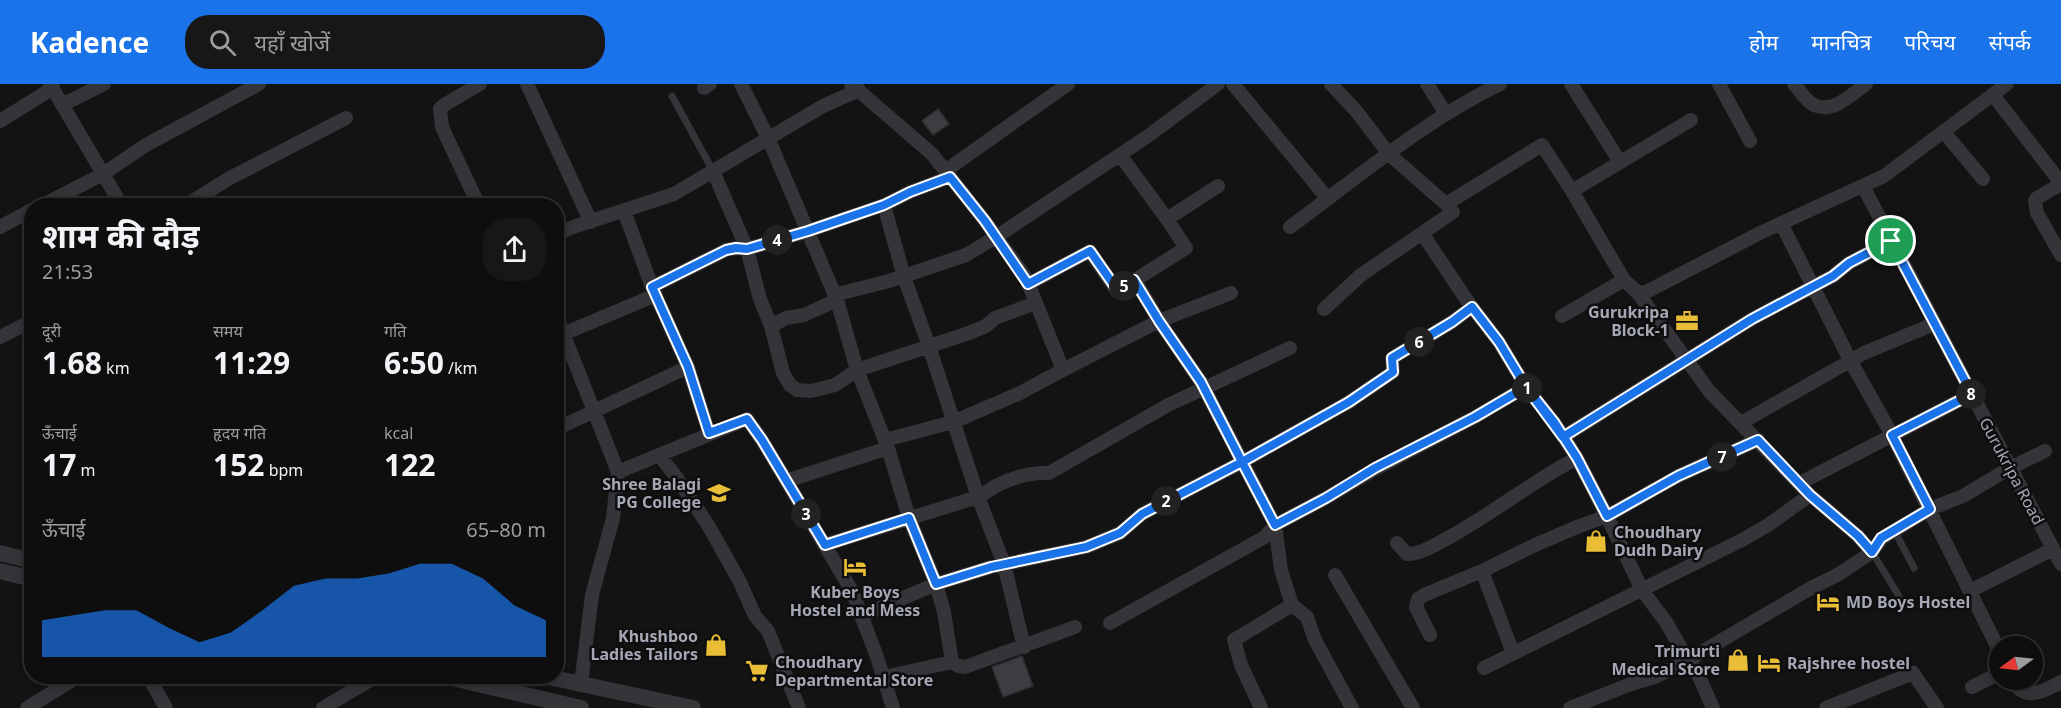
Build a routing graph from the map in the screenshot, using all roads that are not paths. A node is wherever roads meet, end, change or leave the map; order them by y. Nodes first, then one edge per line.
1 (104, 84) edge
2 (259, 84) edge
3 (480, 84) edge
4 (527, 84) edge
5 (741, 84) edge
6 (1068, 84) edge
7 (1218, 84) edge
8 (1233, 84) edge
9 (1331, 84) edge
10 (1427, 84) edge
11 (1500, 84) edge
12 (1571, 84) edge
13 (1719, 84) edge
14 (1794, 84) edge
15 (1866, 84) edge
16 (2007, 84) edge
17 (52, 86) edge
18 (855, 87) edge
19 (1993, 95) junction
20 (672, 96) dead end
21 (63, 105) junction
22 (1446, 114) junction
23 (346, 118) dead end
24 (1690, 120) dead end
25 (0, 121) edge
26 (1944, 132) junction
27 (768, 138) junction
28 (1750, 141) dead end
29 (1389, 154) junction
30 (1120, 155) junction
31 (1620, 162) junction
32 (713, 171) junction
33 (103, 174) junction
34 (948, 174) junction
35 (1983, 179) dead end
36 (2061, 184) edge
37 (1218, 186) dead end
38 (1863, 186) junction
39 (1572, 191) junction
40 (56, 198) edge
41 (117, 198) edge
42 (198, 198) edge
43 (475, 198) edge
44 (1328, 199) junction
45 (1446, 204) junction
46 (884, 205) junction
47 (624, 211) junction
48 (24, 214) edge
49 (1167, 219) junction
50 (591, 222) junction
51 (1781, 223) junction
52 (0, 227) edge
53 (1290, 227) dead end
54 (564, 231) edge
55 (808, 231) junction
56 (1422, 232) junction
57 (996, 237) junction
58 (1891, 241) junction
59 (747, 249) junction
60 (2061, 255) edge
61 (904, 277) junction
62 (1134, 280) junction
63 (1624, 280) junction
64 (1028, 284) junction
65 (1814, 286) junction
66 (654, 291) junction
67 (1638, 293) junction
68 (1230, 294) dead end
69 (835, 298) junction
70 (1036, 303) junction
71 (1472, 307) junction
72 (1324, 309) dead end
73 (1562, 316) dead end
74 (1159, 321) junction
75 (1934, 324) junction
76 (24, 325) edge
77 (771, 326) junction
78 (564, 333) edge
79 (0, 337) edge
80 (564, 344) edge
81 (929, 346) junction
82 (1290, 348) dead end
83 (1686, 358) junction
84 (1850, 360) junction
85 (688, 367) junction
86 (857, 370) junction
87 (1063, 370) junction
88 (1526, 387) junction
89 (1204, 388) junction
90 (1972, 394) junction
91 (595, 411) junction
92 (953, 422) junction
93 (1741, 423) junction
94 (564, 425) edge
95 (709, 433) junction
96 (1892, 435) junction
97 (1563, 437) junction
98 (1758, 440) junction
99 (886, 444) junction
100 (2045, 451) dead end
101 (659, 455) junction
102 (1577, 458) junction
103 (1242, 462) junction
104 (2010, 468) junction
105 (618, 472) junction
106 (786, 481) junction
107 (1800, 483) junction
108 (1810, 495) junction
109 (978, 497) junction
110 (1930, 509) junction
111 (1607, 516) junction
112 (909, 518) junction
113 (1275, 525) junction
114 (1894, 530) junction
115 (1397, 543) dead end
116 (825, 545) junction
117 (2053, 549) junction
118 (1872, 552) junction
119 (0, 553) edge
120 (24, 559) edge
121 (1004, 564) junction
122 (2061, 564) edge
123 (1914, 568) dead end
124 (0, 571) edge
125 (1482, 572) junction
126 (1335, 574) dead end
127 (24, 577) edge
128 (936, 584) junction
129 (1642, 591) junction
130 (1970, 591) junction
131 (1899, 596) dead end
132 (1292, 605) junction
133 (861, 616) junction
134 (1110, 623) dead end
135 (1076, 627) dead end
136 (1430, 635) dead end
137 (1992, 636) edge
138 (1024, 647) junction
139 (1513, 654) junction
140 (1688, 660) junction
141 (952, 662) junction
142 (1484, 668) dead end
143 (884, 677) junction
144 (1989, 678) edge
145 (564, 680) edge
146 (2061, 681) edge
147 (66, 684) edge
148 (152, 684) edge
149 (364, 684) edge
150 (471, 684) edge
151 (581, 684) junction
152 (1972, 687) dead end
153 (2023, 690) edge
154 (538, 704) edge
155 (27, 708) edge
156 (166, 708) edge
157 (323, 708) edge
158 (581, 708) edge
159 (693, 708) edge
160 (798, 708) edge
161 (893, 708) edge
162 (1261, 708) edge
163 (1352, 708) edge
164 (1413, 708) edge
165 (1570, 708) edge
166 (1713, 708) edge
167 (1826, 708) edge
168 (1937, 708) edge

1 - 21 street
2 - 33 street
3 - 43 street
4 - 50 street
5 - 27 street
6 - 34 street
7 - 30 street
8 - 44 street
9 - 29 street
10 - 22 street
11 - 22 street
12 - 31 street
13 - 28 street
14 - 15 street
16 - 19 street
17 - 21 street
17 - 25 street
18 - 27 street
18 - 34 street
19 - 26 street
19 - 36 street
20 - 32 lane
21 - 33 street
22 - 29 street
23 - 42 street
24 - 31 street
26 - 35 street
26 - 38 street
27 - 32 street
27 - 55 street
29 - 44 street
29 - 45 street
30 - 49 street
30 - 57 street
31 - 39 street
32 - 47 street
32 - 59 street
33 - 40 street
33 - 41 street
34 - 46 street
34 - 57 street
36 - 60 street
37 - 49 street
38 - 51 street
38 - 58 street, Gurukripa Road
39 - 45 street
39 - 63 street
44 - 53 street
45 - 56 street
46 - 55 street
46 - 61 street
47 - 50 street
47 - 66 street
48 - 52 street
49 - 62 street
50 - 54 street
51 - 65 street
51 - 67 street
55 - 59 street
55 - 69 street
56 - 71 street
56 - 72 street
57 - 61 street
57 - 64 street
58 - 65 street
58 - 75 street, Gurukripa Road
59 - 66 street
59 - 77 street
61 - 69 street
61 - 81 street
62 - 64 street
62 - 74 street
63 - 67 street
63 - 73 street
64 - 70 street
65 - 83 street
65 - 84 street
66 - 78 street
66 - 85 street
67 - 83 street
68 - 74 street
69 - 77 street
69 - 86 street
70 - 81 street
70 - 87 street
71 - 88 street
71 - 103 street
74 - 87 street
74 - 89 street
75 - 84 street
75 - 90 street, Gurukripa Road
76 - 79 street
77 - 86 street
80 - 91 street
81 - 86 street
81 - 92 street
82 - 89 street
83 - 93 street
83 - 97 street
84 - 93 street
84 - 96 street
85 - 91 street
85 - 95 street
86 - 99 street
87 - 92 street
88 - 97 street
88 - 113 street
89 - 103 street
89 - 109 street
90 - 96 street
90 - 104 street, Gurukripa Road
91 - 94 street
91 - 105 street
92 - 99 street
92 - 109 street
93 - 98 street
95 - 101 street
95 - 106 street
96 - 107 street
96 - 110 street
97 - 102 street
98 - 107 street
98 - 111 street
99 - 106 street
99 - 112 street
100 - 104 street
101 - 105 street
101 - 160 street
102 - 111 street
102 - 115 street
103 - 113 street
103 - 121 street
104 - 110 street
104 - 117 street, Gurukripa Road
105 - 151 street
106 - 116 street
107 - 108 street
108 - 118 street
108 - 129 street
109 - 112 street
109 - 121 street
110 - 114 street
110 - 130 street
111 - 125 street
111 - 129 street
112 - 116 street
112 - 128 street
113 - 132 street
113 - 134 street
114 - 118 street
114 - 123 lane
116 - 133 street
117 - 122 street, Gurukripa Road
117 - 130 street
118 - 131 lane
118 - 140 street
119 - 120 street
121 - 128 street
121 - 138 street
124 - 127 street
125 - 136 street
125 - 139 street
126 - 164 street
128 - 133 street
128 - 141 street
129 - 139 street
129 - 140 street
130 - 137 street
132 - 162 street
132 - 163 street
133 - 143 street
135 - 138 street
138 - 141 street
139 - 142 street
140 - 165 street
140 - 166 street
141 - 143 street
143 - 161 street
144 - 152 street
145 - 151 street
146 - 153 street
147 - 155 street
148 - 156 street
149 - 157 street
150 - 154 street
151 - 159 street
154 - 158 street
167 - 168 street

